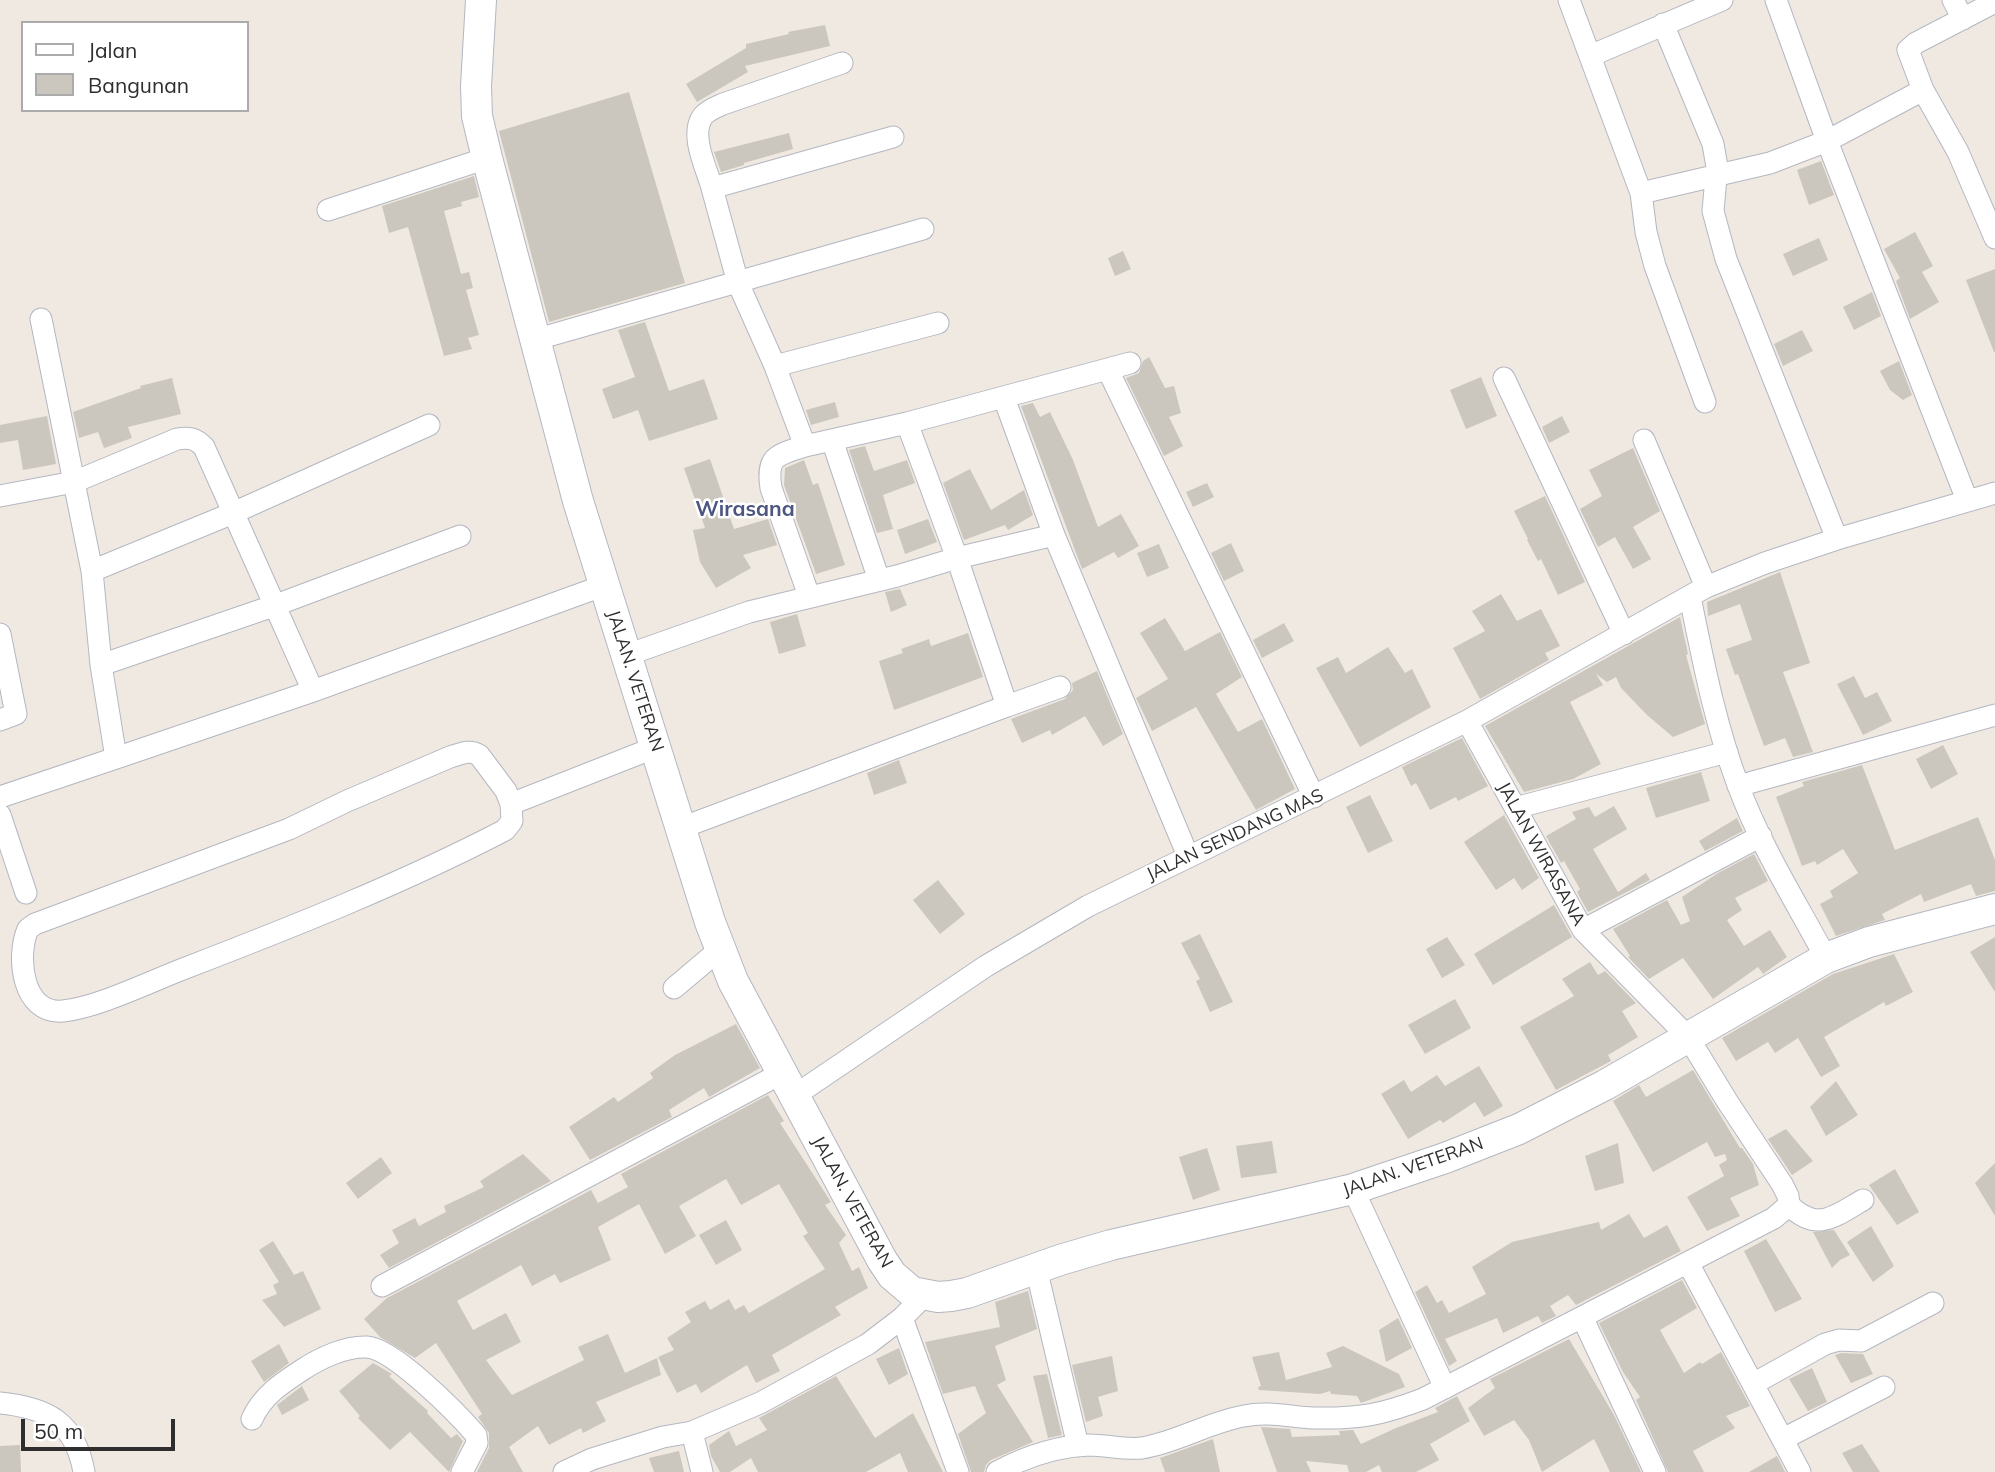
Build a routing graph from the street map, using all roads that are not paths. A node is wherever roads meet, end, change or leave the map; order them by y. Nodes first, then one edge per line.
1 (481, 0) edge
2 (1569, 0) edge
3 (1722, 0) edge
4 (1776, 0) edge
5 (1995, 2) edge
6 (1958, 10) edge
7 (1663, 24) junction
8 (1590, 56) junction
9 (842, 63) dead end
10 (1923, 90) junction
11 (893, 136) dead end
12 (1827, 141) junction
13 (487, 158) junction
14 (1715, 177) junction
15 (712, 188) junction
16 (1641, 193) junction
17 (328, 210) dead end
18 (923, 229) dead end
19 (1995, 238) edge
20 (738, 283) junction
21 (41, 319) dead end
22 (938, 323) dead end
23 (534, 340) junction
24 (1130, 363) dead end
25 (775, 366) junction
26 (1108, 370) junction
27 (1504, 378) dead end
28 (1004, 398) junction
29 (1705, 402) dead end
30 (907, 424) junction
31 (429, 425) dead end
32 (832, 440) junction
33 (1644, 440) dead end
34 (805, 446) junction
35 (74, 482) junction
36 (1995, 493) edge
37 (0, 496) edge
38 (1967, 500) junction
39 (233, 513) junction
40 (460, 536) dead end
41 (1054, 536) junction
42 (1837, 539) junction
43 (957, 558) junction
44 (92, 571) junction
45 (879, 580) junction
46 (605, 585) junction
47 (1698, 592) junction
48 (808, 596) junction
49 (276, 605) junction
50 (0, 634) edge
51 (1624, 634) junction
52 (627, 655) junction
53 (102, 665) junction
54 (1060, 687) dead end
55 (313, 691) junction
56 (1007, 706) junction
57 (1995, 715) edge
58 (0, 720) edge
59 (1467, 721) junction
60 (656, 747) junction
61 (1727, 752) junction
62 (116, 758) junction
63 (1738, 786) junction
64 (0, 797) edge
65 (1314, 797) junction
66 (512, 804) junction
67 (1515, 808) junction
68 (0, 815) edge
69 (681, 828) junction
70 (1761, 836) junction
71 (1188, 856) junction
72 (26, 893) dead end
73 (1995, 909) edge
74 (1583, 930) junction
75 (719, 950) junction
76 (1826, 958) junction
77 (674, 988) dead end
78 (1688, 1037) junction
79 (788, 1085) junction
80 (1353, 1189) junction
81 (1863, 1200) dead end
82 (1789, 1205) junction
83 (1688, 1263) junction
84 (1036, 1268) junction
85 (382, 1286) dead end
86 (925, 1295) junction
87 (1933, 1303) dead end
88 (902, 1318) junction
89 (1583, 1319) junction
90 (1753, 1384) junction
91 (1884, 1387) dead end
92 (1445, 1388) junction
93 (0, 1402) edge
94 (252, 1419) dead end
95 (692, 1432) junction
96 (1783, 1440) junction
97 (1078, 1446) junction
98 (84, 1472) edge
99 (462, 1472) edge
100 (564, 1472) edge
101 (702, 1472) edge
102 (958, 1472) edge
103 (997, 1472) edge
104 (1655, 1472) edge
105 (1800, 1472) edge

1 - 13 street, JALAN. VETERAN
2 - 8 street
3 - 7 street
4 - 12 street
5 - 6 street
6 - 10 street
7 - 8 street
7 - 14 street
8 - 16 street
9 - 15 street
10 - 12 street
10 - 19 street
11 - 15 street
12 - 14 street
12 - 38 street
13 - 17 street
13 - 23 street, JALAN. VETERAN
14 - 16 street
14 - 42 street
15 - 20 street
16 - 29 street
18 - 20 street
20 - 23 street
20 - 25 street
21 - 35 street
22 - 25 street
23 - 46 street, JALAN. VETERAN
24 - 26 street
25 - 34 street
26 - 28 street
26 - 65 street
27 - 51 street
28 - 30 street
28 - 41 street
30 - 32 street
30 - 43 street
31 - 39 street
32 - 34 street
32 - 45 street
33 - 47 street
34 - 48 street
35 - 37 street
35 - 39 street
35 - 44 street
36 - 38 street, JALAN SENDANG MAS
38 - 42 street, JALAN SENDANG MAS
39 - 44 street
39 - 49 street
40 - 49 street
41 - 43 street
41 - 71 street
42 - 47 street, JALAN SENDANG MAS
43 - 45 street
43 - 56 street
44 - 53 street
45 - 48 street
46 - 52 street, JALAN. VETERAN
46 - 55 street
47 - 51 street, JALAN SENDANG MAS
47 - 61 street
48 - 52 street
49 - 53 street
49 - 55 street
50 - 58 street
51 - 59 street, JALAN SENDANG MAS
52 - 60 street, JALAN. VETERAN
53 - 62 street
54 - 56 street
55 - 62 street
56 - 69 street
57 - 63 street
59 - 65 street, JALAN SENDANG MAS
59 - 67 street, JALAN WIRASANA
60 - 66 street
60 - 69 street, JALAN. VETERAN
61 - 63 street
61 - 67 street
62 - 64 street
63 - 70 street
65 - 71 street, JALAN SENDANG MAS
66 - 66 street
67 - 74 street, JALAN WIRASANA
68 - 72 street
69 - 75 street, JALAN. VETERAN
70 - 74 street
70 - 76 street
71 - 79 street, JALAN SENDANG MAS
73 - 76 street, JALAN. VETERAN
74 - 78 street, JALAN WIRASANA
75 - 77 street
75 - 79 street, JALAN. VETERAN
76 - 78 street, JALAN. VETERAN
78 - 80 street, JALAN. VETERAN
78 - 82 street, JALAN WIRASANA
79 - 85 street, JALAN SENDANG MAS
79 - 86 street, JALAN. VETERAN
80 - 84 street, JALAN. VETERAN
80 - 92 street
81 - 82 street
82 - 83 street
83 - 89 street
83 - 90 street
84 - 86 street, JALAN. VETERAN
84 - 97 street
86 - 88 street
87 - 90 street
88 - 95 street
88 - 102 street
89 - 92 street
89 - 104 street
90 - 96 street
91 - 96 street
92 - 97 street
93 - 98 street
94 - 99 street
95 - 100 street
95 - 101 street
96 - 105 street
97 - 103 street

